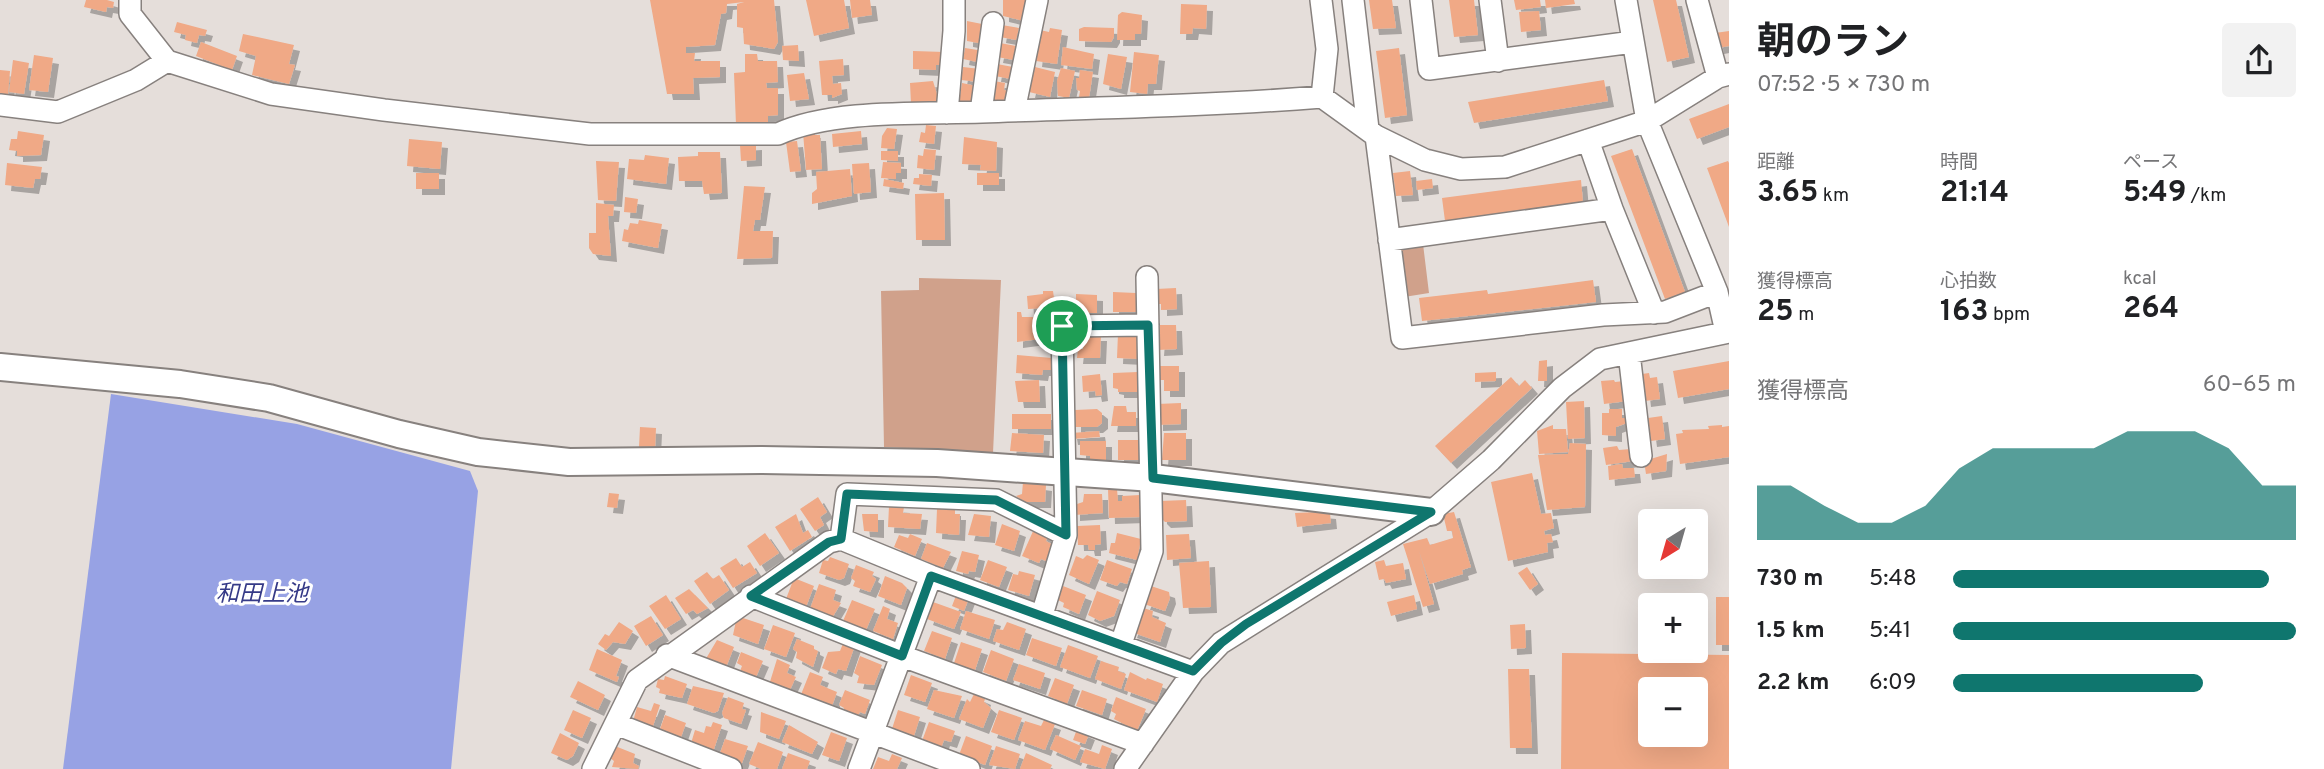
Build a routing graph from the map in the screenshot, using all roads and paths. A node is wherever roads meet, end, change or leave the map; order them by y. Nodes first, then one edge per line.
1 (130, 0) edge
2 (954, 0) edge
3 (1037, 0) edge
4 (1321, 0) edge
5 (1353, 0) edge
6 (1421, 0) edge
7 (1490, 0) edge
8 (1626, 0) edge
9 (1697, 0) edge
10 (993, 23) dead end
11 (1633, 41) junction
12 (167, 61) junction
13 (1498, 61) junction
14 (1724, 76) edge
15 (1322, 97) junction
16 (0, 105) edge
17 (1014, 111) junction
18 (981, 112) junction
19 (947, 113) junction
20 (1647, 121) junction
21 (1372, 133) junction
22 (1588, 140) junction
23 (1612, 209) junction
24 (1389, 240) junction
25 (1147, 277) dead end
26 (1717, 292) junction
27 (1654, 313) junction
28 (1148, 325) junction
29 (1728, 332) edge
30 (1629, 353) junction
31 (0, 367) edge
32 (1640, 456) dead end
33 (1066, 470) junction
34 (1153, 478) junction
35 (1431, 512) junction
36 (1066, 535) junction
37 (841, 539) junction
38 (931, 576) junction
39 (751, 596) junction
40 (1042, 615) junction
41 (1121, 644) junction
42 (667, 656) junction
43 (902, 656) junction
44 (1193, 671) junction
45 (616, 724) junction
46 (872, 733) junction
47 (1143, 744) junction
48 (593, 769) edge
49 (731, 769) edge
50 (859, 769) edge
51 (969, 769) edge
52 (1125, 769) edge

1 - 12 street
2 - 19 street
3 - 17 street
4 - 15 street
5 - 21 street
6 - 13 street
7 - 13 street
8 - 11 street
9 - 14 street
10 - 18 street
11 - 13 street
11 - 20 street
12 - 16 street
12 - 19 street
14 - 20 street
15 - 17 street
15 - 21 street
17 - 18 street
18 - 19 street
20 - 22 street
20 - 26 street
21 - 22 street
21 - 24 street
22 - 23 street
23 - 24 street
23 - 27 street
24 - 27 street
25 - 28 street
26 - 27 street
26 - 29 street
28 - 33 street
28 - 34 street
29 - 30 street
30 - 32 street
30 - 35 street
31 - 33 street
33 - 34 street
33 - 36 street
34 - 35 street
34 - 41 street
35 - 44 street
36 - 37 street
36 - 40 street
37 - 38 street
37 - 39 street
38 - 40 street
38 - 43 street
39 - 42 street
39 - 43 street
40 - 41 street
41 - 44 street
42 - 45 street
42 - 46 street
43 - 46 street
43 - 47 street
44 - 47 street
45 - 48 street
45 - 49 street
46 - 50 street
46 - 51 street
47 - 52 street

